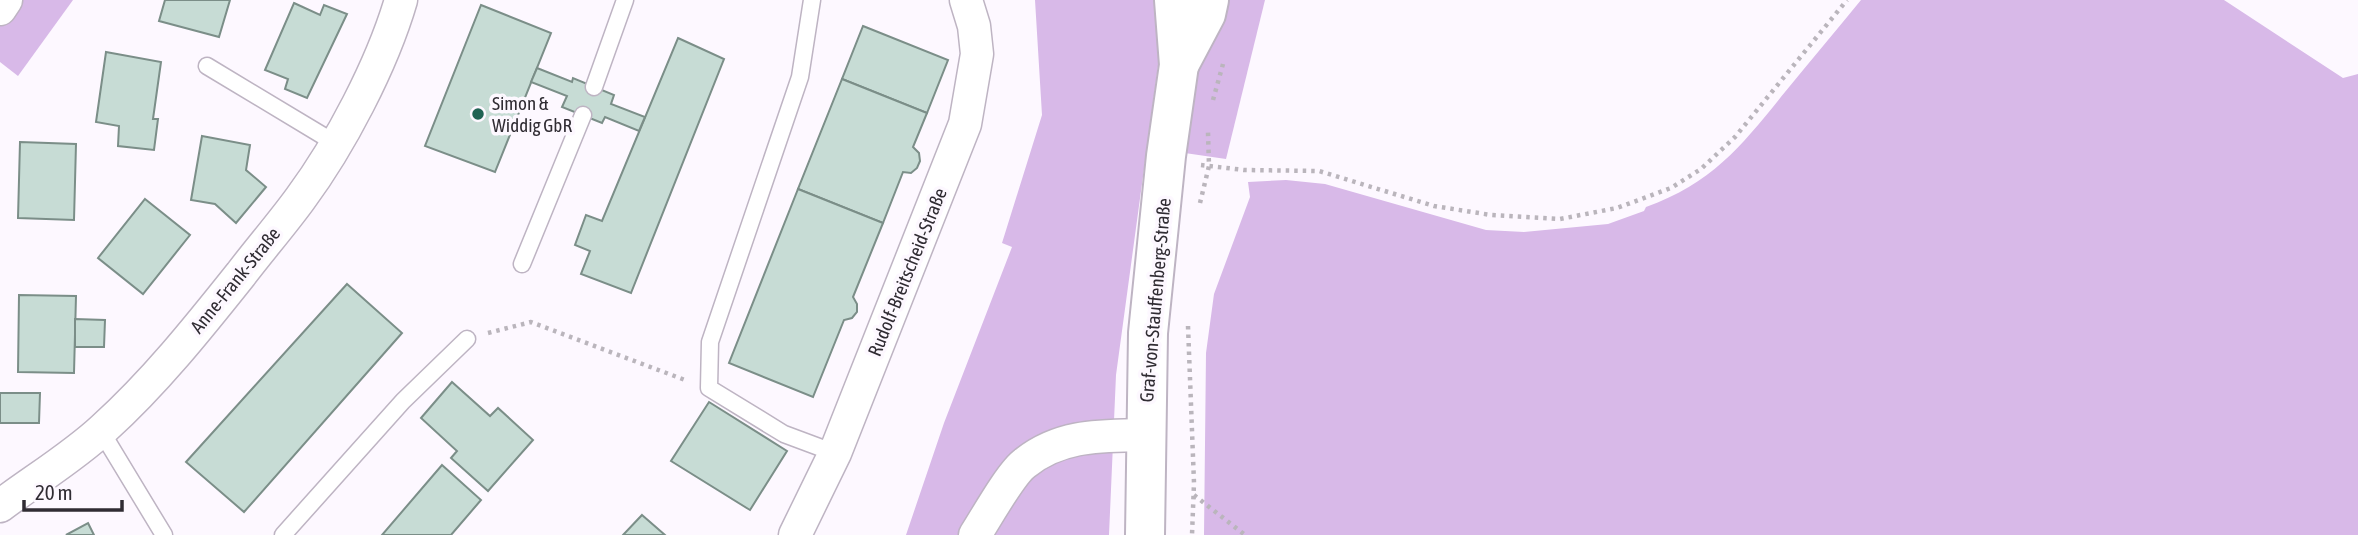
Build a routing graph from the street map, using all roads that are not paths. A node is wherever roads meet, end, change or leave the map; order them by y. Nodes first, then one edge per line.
1 (6, 0) edge
2 (401, 0) edge
3 (625, 0) edge
4 (812, 0) edge
5 (966, 0) edge
6 (1174, 0) edge
7 (1209, 0) edge
8 (0, 9) edge
9 (1179, 65) junction
10 (207, 66) dead end
11 (594, 87) dead end
12 (583, 115) dead end
13 (335, 143) junction
14 (522, 264) dead end
15 (467, 339) road end
16 (101, 431) junction
17 (1145, 435) junction
18 (835, 453) junction
19 (0, 506) edge
20 (164, 535) edge
21 (283, 535) edge
22 (795, 535) edge
23 (975, 535) edge
24 (1144, 535) edge

1 - 8 street
2 - 13 street, Anne-Frank-Straße
3 - 11 lane
4 - 18 lane
5 - 18 street, Rudolf-Breitscheid-Straße
6 - 9 street, Graf-von-Stauffenberg-Straße
7 - 9 street, Graf-von-Stauffenberg-Straße
9 - 17 street, Graf-von-Stauffenberg-Straße
10 - 13 lane
12 - 14 lane
13 - 16 street, Anne-Frank-Straße
15 - 21 lane
16 - 19 street, Anne-Frank-Straße
16 - 20 lane
17 - 23 street
17 - 24 street, Graf-von-Stauffenberg-Straße
18 - 22 street, Rudolf-Breitscheid-Straße

